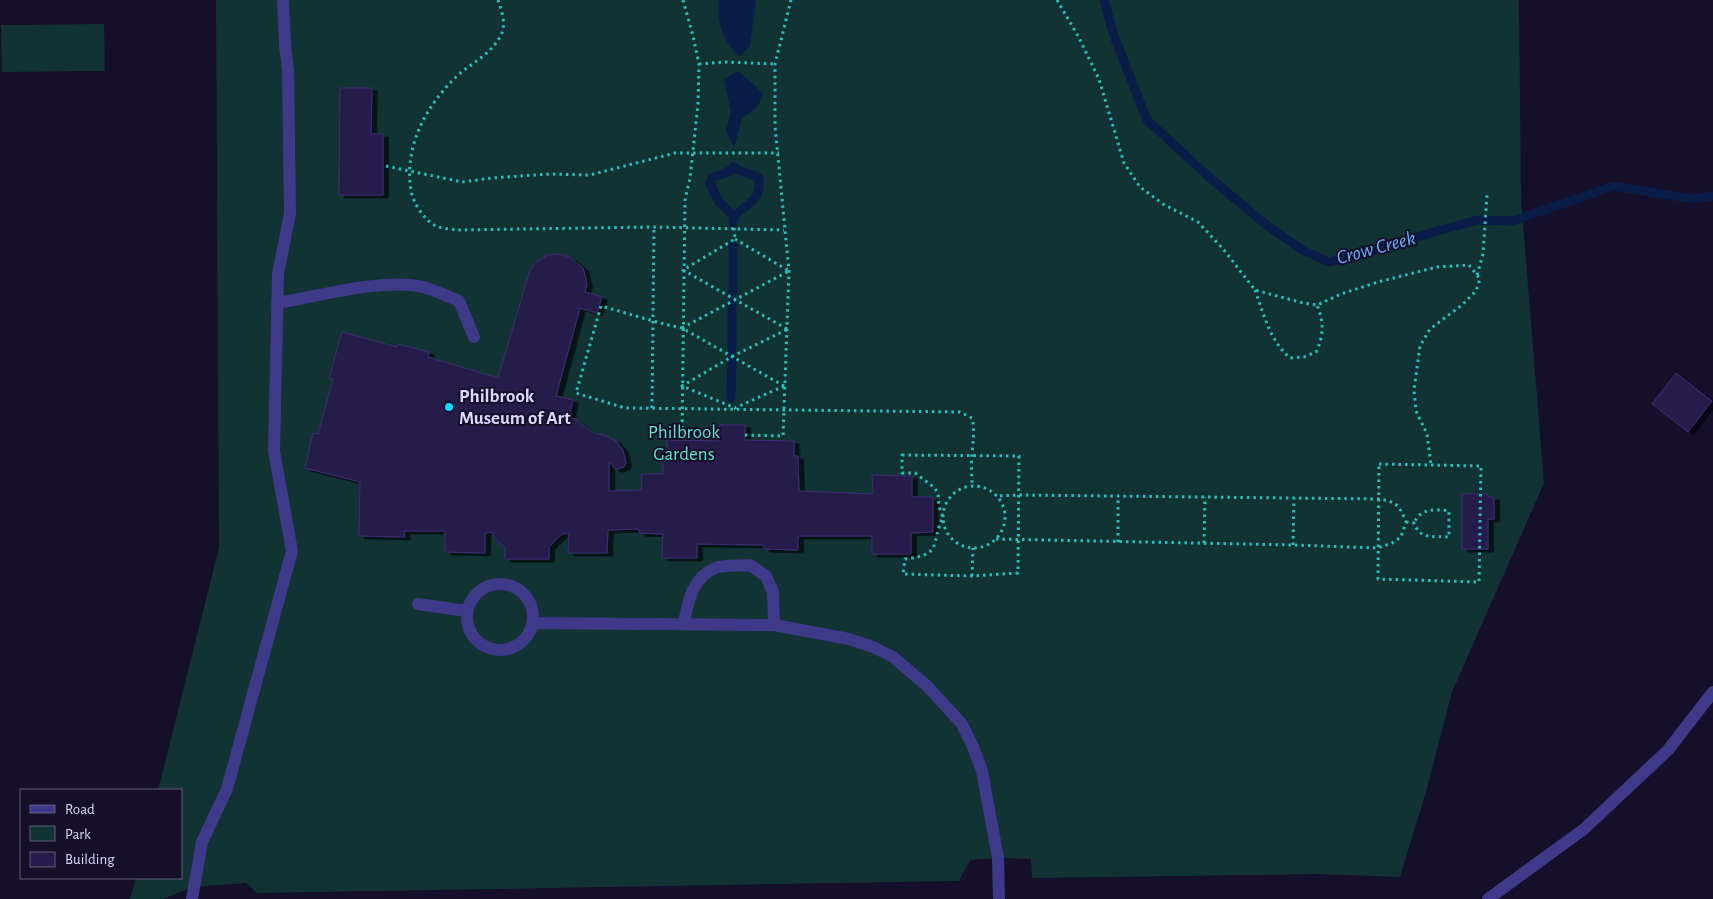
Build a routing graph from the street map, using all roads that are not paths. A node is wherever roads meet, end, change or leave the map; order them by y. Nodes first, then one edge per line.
1 (283, 0) edge
2 (277, 304) junction
3 (474, 337) dead end
4 (418, 604) dead end
5 (467, 611) junction
6 (532, 623) junction
7 (684, 624) junction
8 (774, 625) junction
9 (1713, 692) edge
10 (192, 899) edge
11 (999, 899) edge
12 (1488, 899) edge

1 - 2 street
2 - 3 street
2 - 10 street
4 - 5 street
5 - 6 street
5 - 6 street
6 - 7 street
7 - 8 street
7 - 8 street
8 - 11 street
9 - 12 street

